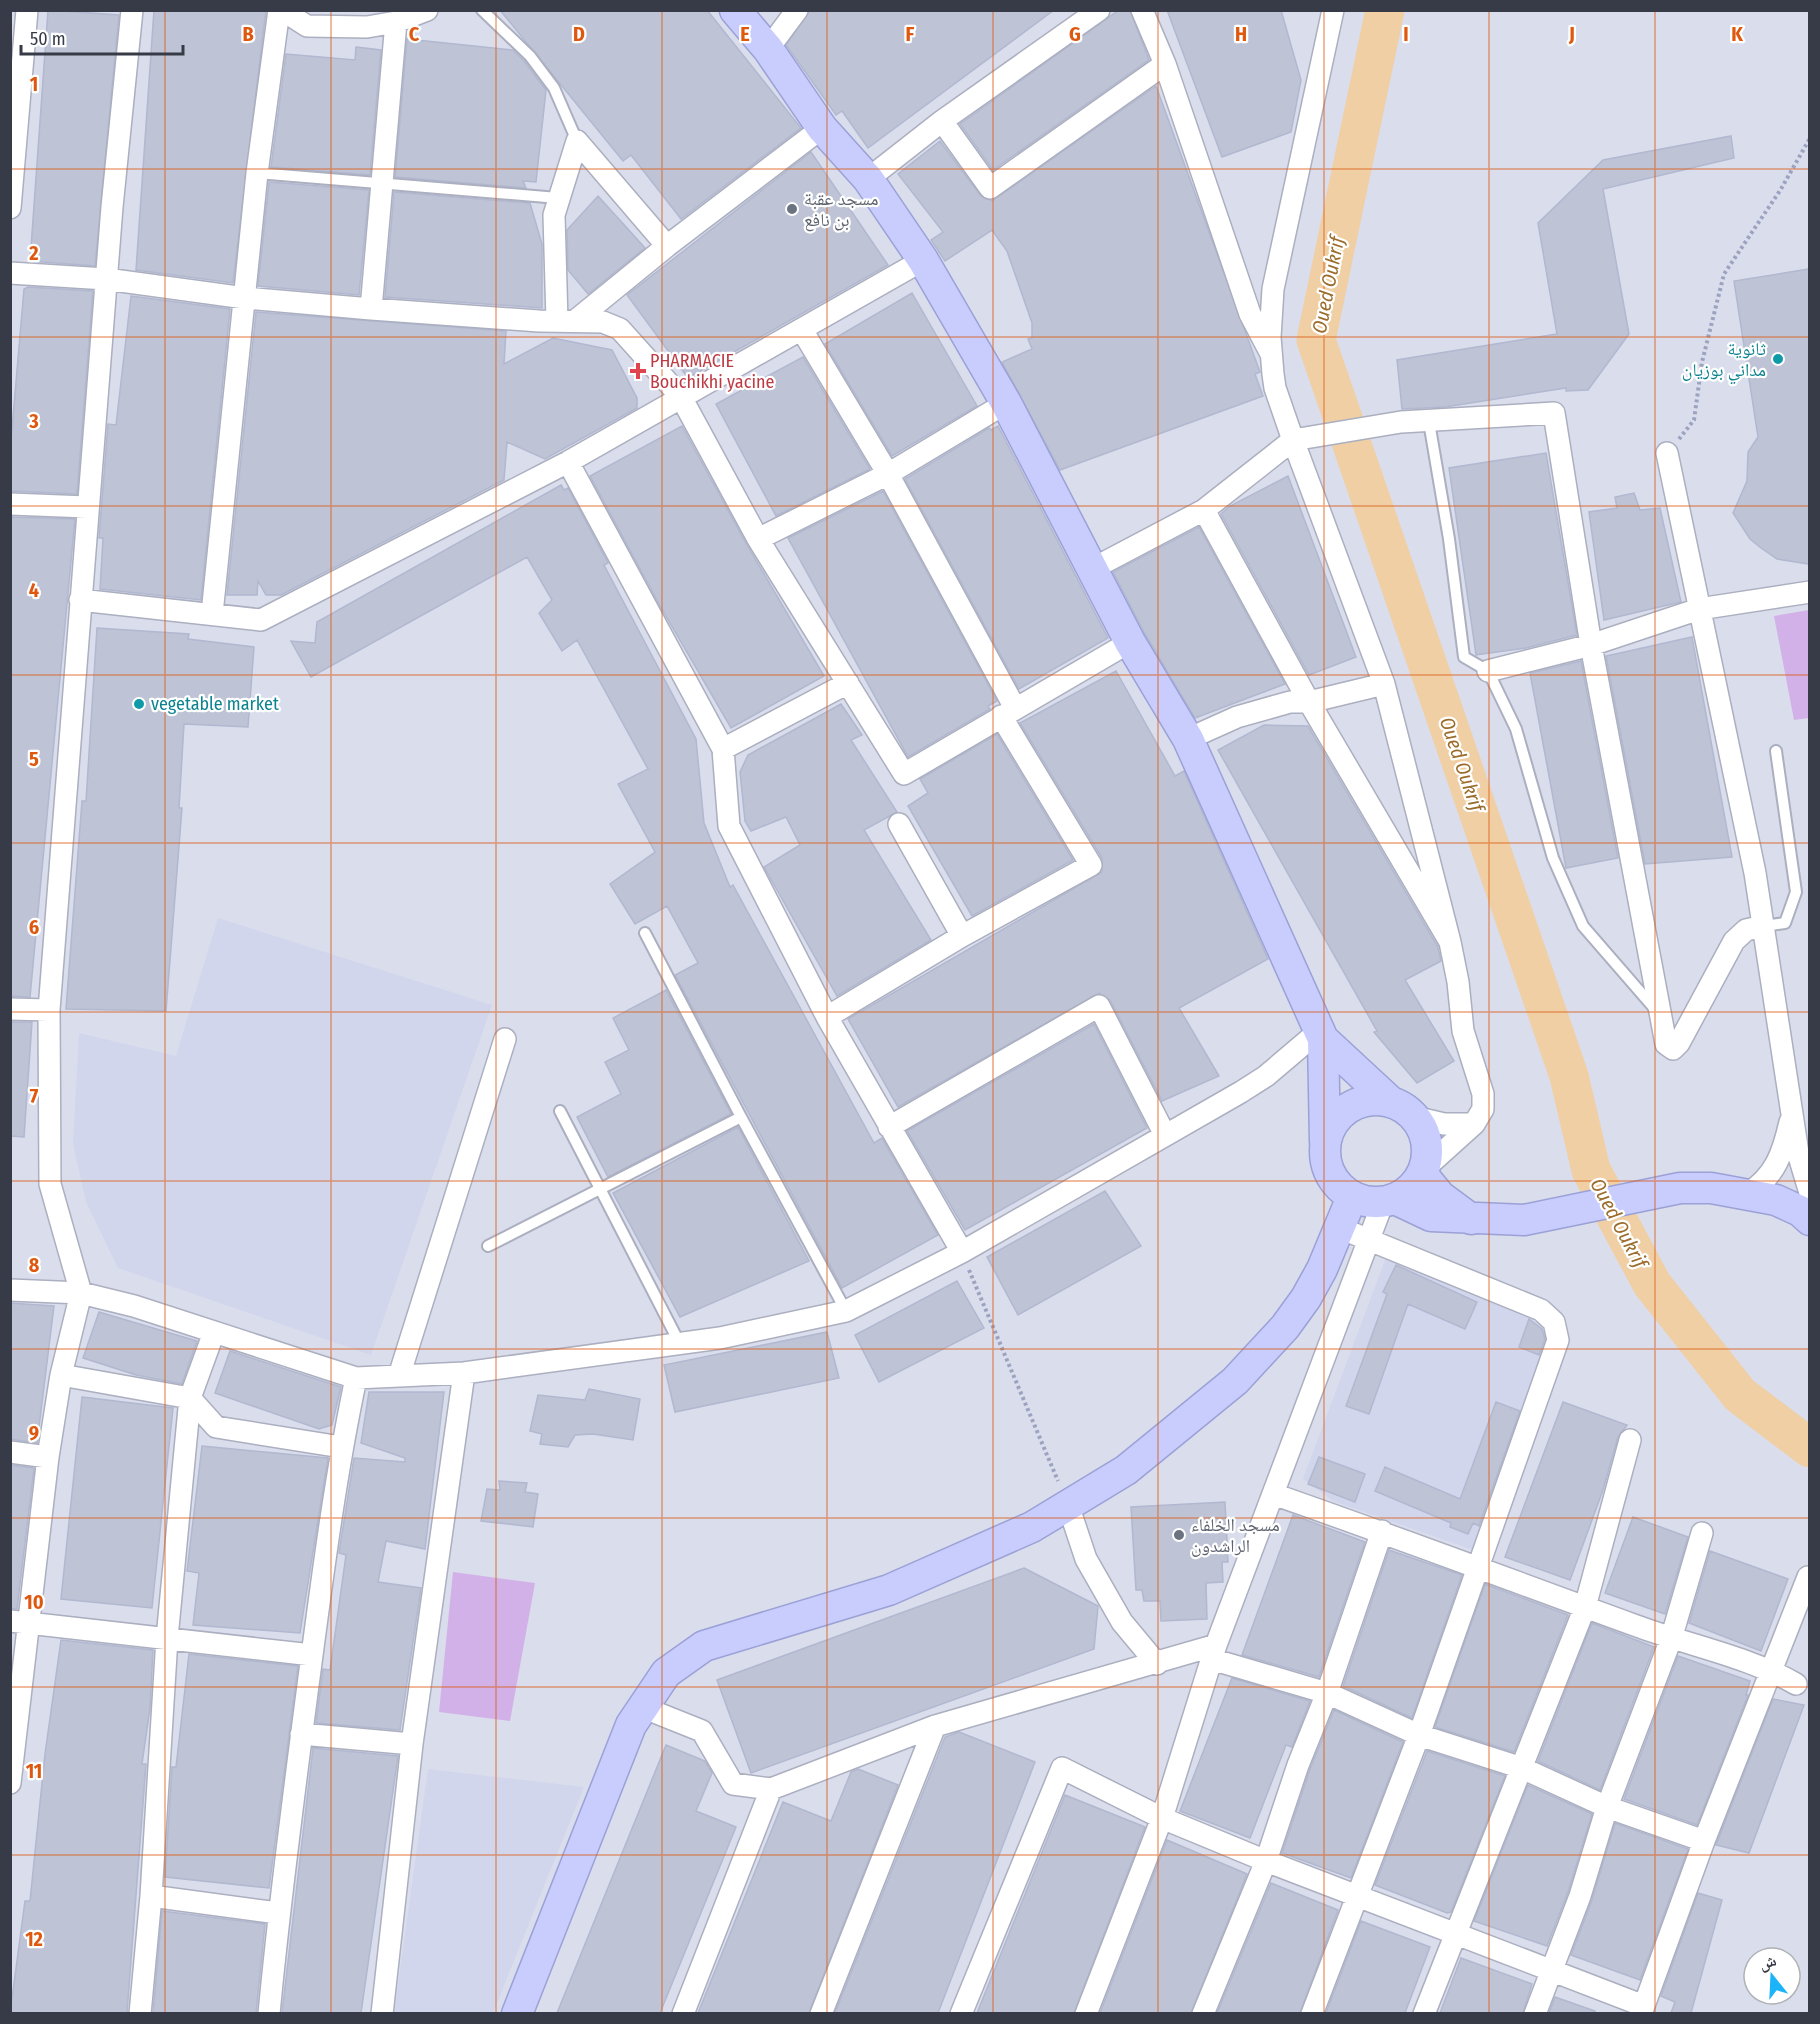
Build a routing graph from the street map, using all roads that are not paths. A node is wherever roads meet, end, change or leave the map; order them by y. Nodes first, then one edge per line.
1 (27, 10) edge
2 (132, 10) edge
3 (280, 10) edge
4 (427, 10) edge
5 (482, 10) edge
6 (735, 10) edge
7 (797, 10) edge
8 (1099, 10) edge
9 (1142, 10) edge
10 (1333, 10) edge
11 (396, 22) junction
12 (768, 49) junction
13 (1165, 64) junction
14 (942, 121) junction
15 (822, 128) junction
16 (578, 141) junction
17 (257, 173) junction
18 (868, 179) junction
19 (382, 183) junction
20 (558, 198) junction
21 (10, 208) edge
22 (668, 246) junction
23 (923, 260) junction
24 (10, 273) edge
25 (106, 279) junction
26 (245, 298) junction
27 (371, 309) junction
28 (566, 321) junction
29 (802, 330) junction
30 (1272, 355) junction
31 (681, 397) junction
32 (1006, 403) junction
33 (1429, 422) junction
34 (1293, 441) junction
35 (1667, 453) road end
36 (568, 462) junction
37 (888, 474) junction
38 (10, 504) edge
39 (87, 507) junction
40 (1204, 510) junction
41 (758, 539) junction
42 (1092, 569) junction
43 (1809, 592) edge
44 (80, 600) junction
45 (1699, 609) junction
46 (212, 614) junction
47 (1130, 642) junction
48 (1591, 645) junction
49 (1488, 671) junction
50 (848, 683) junction
51 (1384, 684) junction
52 (1309, 702) junction
53 (1008, 712) junction
54 (1188, 739) junction
55 (723, 749) junction
56 (1776, 750) dead end
57 (899, 824) dead end
58 (1763, 926) junction
59 (645, 933) dead end
60 (962, 936) junction
61 (1449, 942) junction
62 (10, 1009) edge
63 (49, 1010) junction
64 (1658, 1013) junction
65 (827, 1017) junction
66 (1321, 1035) junction
67 (505, 1039) dead end
68 (1402, 1109) junction
69 (560, 1111) dead end
70 (1793, 1113) junction
71 (741, 1117) junction
72 (1474, 1124) junction
73 (889, 1127) junction
74 (1165, 1135) junction
75 (1325, 1142) junction
76 (1423, 1172) junction
77 (600, 1188) junction
78 (1809, 1193) edge
79 (1747, 1194) junction
80 (1352, 1197) junction
81 (1389, 1200) junction
82 (1471, 1219) junction
83 (1809, 1220) edge
84 (1340, 1228) junction
85 (1369, 1239) junction
86 (488, 1246) dead end
87 (962, 1252) junction
88 (10, 1290) edge
89 (81, 1293) junction
90 (846, 1311) junction
91 (214, 1332) junction
92 (680, 1344) junction
93 (464, 1373) junction
94 (61, 1375) junction
95 (399, 1376) junction
96 (356, 1378) junction
97 (190, 1398) junction
98 (1630, 1440) dead end
99 (341, 1447) junction
100 (10, 1452) edge
101 (48, 1457) junction
102 (1273, 1494) junction
103 (1068, 1505) junction
104 (1382, 1531) junction
105 (1702, 1533) dead end
106 (1478, 1568) junction
107 (1808, 1577) dead end
108 (1585, 1607) junction
109 (20, 1622) edge
110 (167, 1638) junction
111 (1671, 1639) junction
112 (1213, 1652) junction
113 (312, 1654) junction
114 (1157, 1664) junction
115 (1773, 1671) junction
116 (1796, 1684) dead end
117 (1328, 1694) junction
118 (642, 1707) junction
119 (935, 1726) junction
120 (302, 1734) junction
121 (1419, 1735) junction
122 (412, 1744) junction
123 (1521, 1768) junction
124 (10, 1783) edge
125 (771, 1789) junction
126 (1607, 1807) junction
127 (1162, 1818) junction
128 (1704, 1841) junction
129 (1266, 1861) junction
130 (151, 1896) junction
131 (1357, 1897) junction
132 (278, 1913) junction
133 (1457, 1935) junction
134 (1550, 1971) junction
135 (1643, 2010) edge
136 (140, 2013) edge
137 (269, 2013) edge
138 (382, 2013) edge
139 (518, 2013) edge
140 (683, 2013) edge
141 (821, 2013) edge
142 (961, 2013) edge
143 (1086, 2013) edge
144 (1203, 2013) edge
145 (1312, 2013) edge
146 (1424, 2013) edge
147 (1535, 2013) edge

1 - 21 street
2 - 25 street
3 - 11 street
3 - 17 street
4 - 11 street
5 - 16 lane
6 - 12 street
7 - 12 street
8 - 14 street
9 - 13 street
10 - 30 street
11 - 19 street
12 - 15 street
13 - 14 street
13 - 30 street
14 - 18 street
15 - 18 street
15 - 22 street
16 - 20 street
16 - 22 street
17 - 19 lane
17 - 26 street
18 - 23 street
19 - 20 lane
19 - 27 street
20 - 28 street
22 - 28 street
23 - 29 street
23 - 32 street
24 - 25 street
25 - 26 street
25 - 39 street
26 - 27 street
26 - 46 street
27 - 28 street
28 - 31 street
29 - 31 street
29 - 37 street
30 - 34 street
31 - 36 street
31 - 41 street
32 - 37 street
32 - 42 street
33 - 34 street
33 - 48 street
33 - 49 lane
34 - 40 street
34 - 51 street
35 - 45 street
36 - 46 street
36 - 55 street
37 - 41 street
37 - 53 street
38 - 39 street
39 - 44 street
40 - 42 street
40 - 52 street
41 - 50 street
42 - 47 street
43 - 45 street
44 - 46 street
44 - 63 street
45 - 48 street
45 - 58 street
47 - 53 street
47 - 54 street
48 - 49 street
48 - 64 street
49 - 64 lane
50 - 53 street
50 - 55 street
51 - 52 street
51 - 61 street
52 - 54 street
52 - 61 street
53 - 60 street
54 - 66 street
55 - 65 street
56 - 58 lane
57 - 60 street
58 - 64 street
58 - 70 street
59 - 71 lane
60 - 65 street
61 - 72 street
62 - 63 street
63 - 89 street
65 - 73 street
66 - 68 street
66 - 74 street
66 - 75 street
67 - 95 street
68 - 72 street
68 - 75 street
68 - 76 street
69 - 77 lane
70 - 78 street
70 - 79 street
71 - 77 lane
71 - 90 lane
72 - 76 street
73 - 74 street
73 - 87 street
74 - 87 street
75 - 80 street
76 - 81 street
76 - 82 street
77 - 86 lane
77 - 92 lane
79 - 82 street
79 - 83 street
80 - 81 street
80 - 84 street
81 - 82 street
81 - 85 street
84 - 85 street
84 - 103 street
85 - 102 street
85 - 106 street
87 - 90 street
88 - 89 street
89 - 91 street
89 - 94 street
90 - 92 street
91 - 96 street
91 - 97 street
92 - 93 street
93 - 95 street
93 - 122 street
94 - 97 street
94 - 101 street
95 - 96 street
96 - 99 street
97 - 99 street
97 - 110 street
98 - 108 street
99 - 113 street
100 - 101 street
101 - 109 street
102 - 104 street
102 - 112 street
103 - 114 street
103 - 118 street
104 - 106 street
104 - 117 street
105 - 111 street
106 - 108 street
106 - 121 street
107 - 115 street
108 - 111 street
108 - 123 street
109 - 110 street
109 - 124 street
110 - 113 street
110 - 130 street
111 - 115 street
111 - 126 street
112 - 114 street
112 - 117 street
112 - 127 street
113 - 120 street
114 - 119 street
115 - 116 street
115 - 128 street
117 - 121 street
117 - 129 street
118 - 125 street
118 - 139 street
119 - 125 street
119 - 141 street
120 - 122 street
120 - 132 street
121 - 123 street
121 - 131 street
122 - 138 street
123 - 126 street
123 - 133 street
125 - 140 street
126 - 128 street
126 - 134 street
127 - 129 street
127 - 142 street
127 - 143 street
128 - 135 street
129 - 131 street
129 - 144 street
130 - 132 street
130 - 136 street
131 - 133 street
131 - 145 street
132 - 137 street
133 - 134 street
133 - 146 street
134 - 135 street
134 - 147 street

